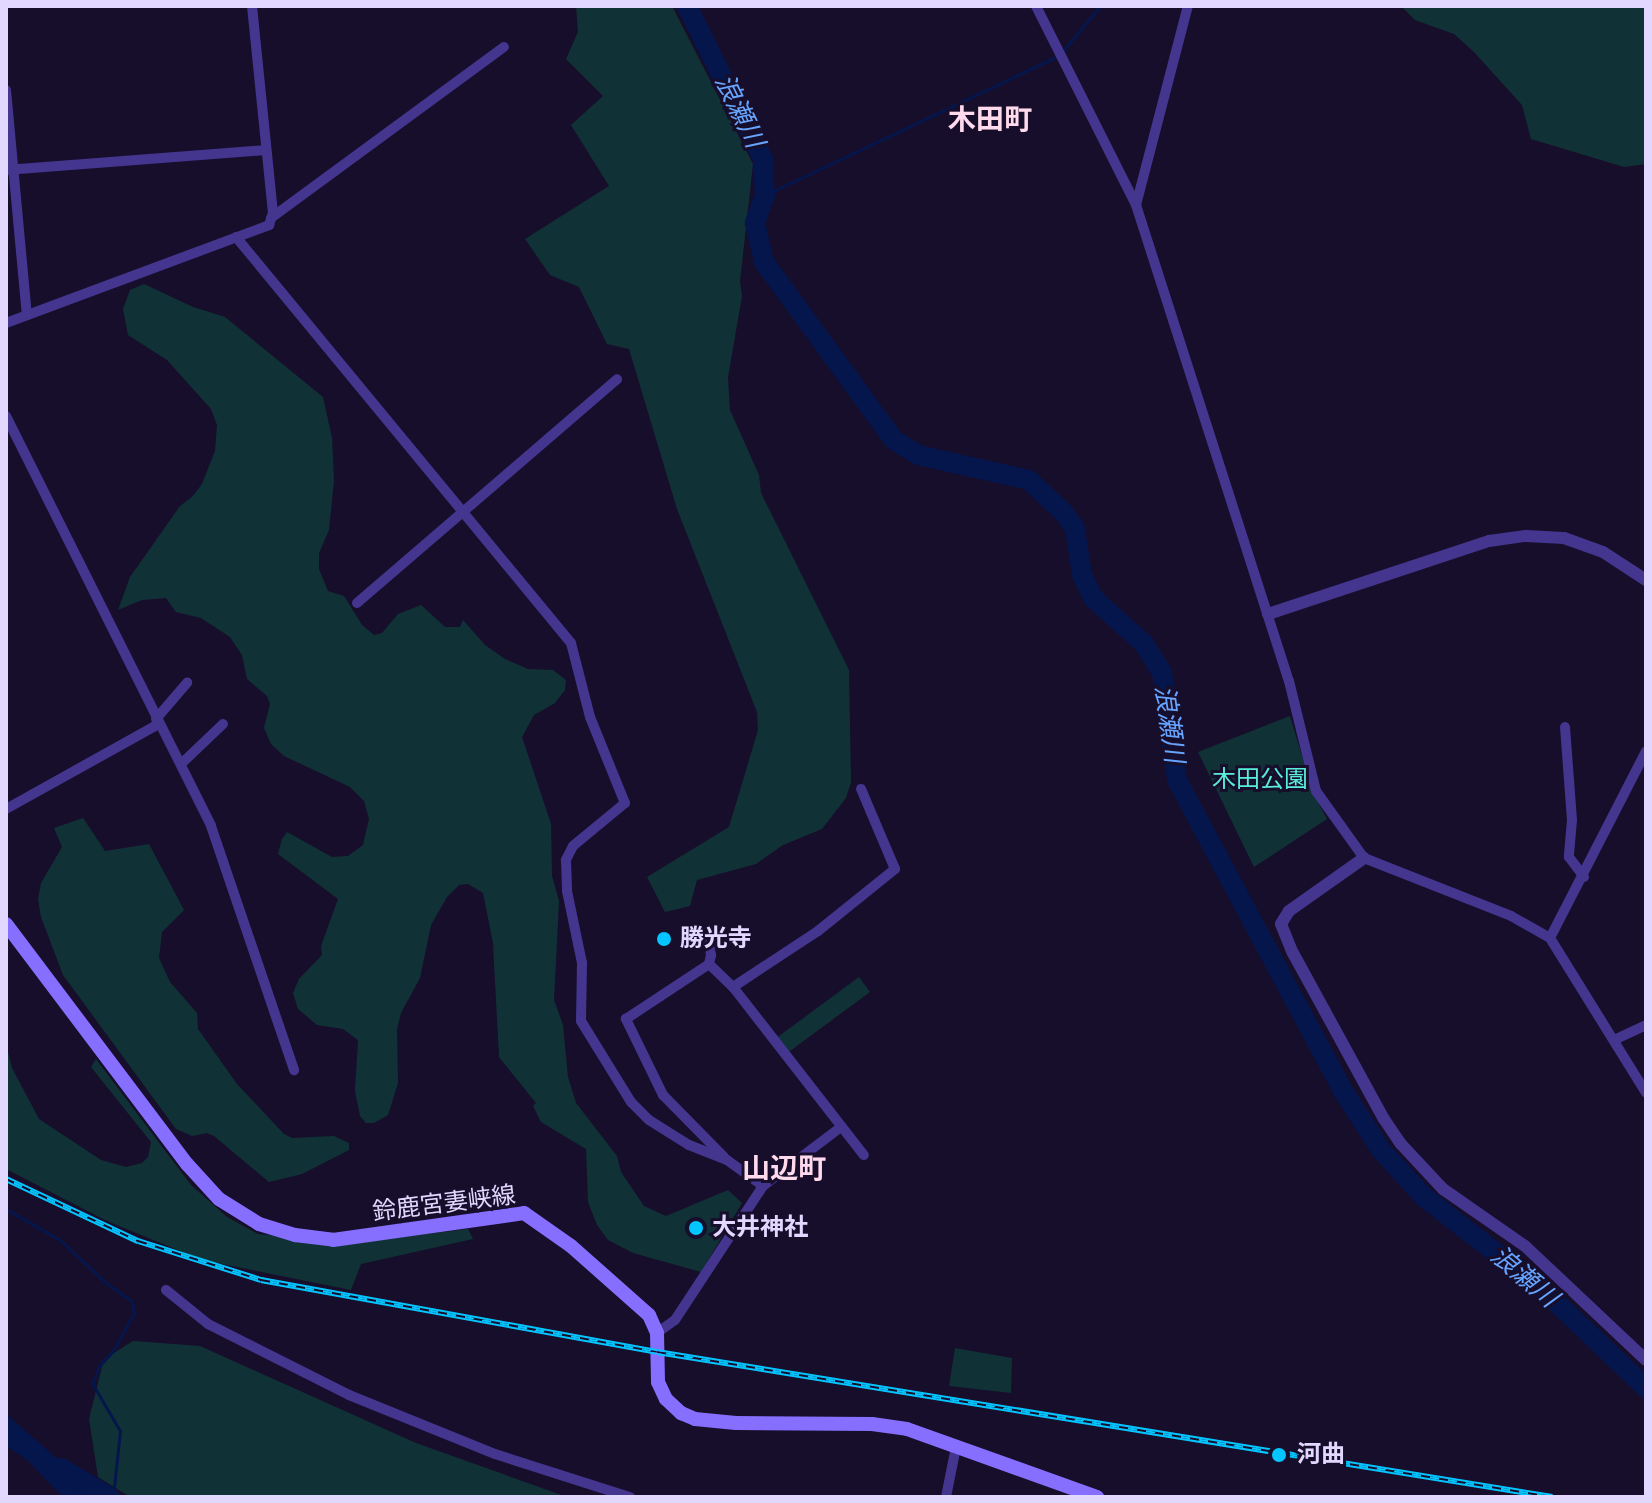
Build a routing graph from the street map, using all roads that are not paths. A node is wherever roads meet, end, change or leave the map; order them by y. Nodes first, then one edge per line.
1 (252, 6) edge
2 (1036, 6) edge
3 (1188, 6) edge
4 (504, 47) dead end
5 (6, 90) edge
6 (266, 150) junction
7 (10, 169) edge
8 (1136, 205) junction
9 (271, 218) junction
10 (236, 237) junction
11 (27, 315) junction
12 (6, 323) edge
13 (617, 379) dead end
14 (6, 416) edge
15 (462, 511) junction
16 (1646, 580) edge
17 (357, 603) dead end
18 (1268, 614) junction
19 (187, 683) dead end
20 (158, 722) junction
21 (223, 724) dead end
22 (1565, 727) dead end
23 (1646, 751) edge
24 (181, 764) junction
25 (861, 789) dead end
26 (6, 809) edge
27 (1364, 858) junction
28 (1584, 877) junction
29 (6, 924) edge
30 (706, 931) dead end
31 (1550, 938) junction
32 (709, 964) junction
33 (733, 987) junction
34 (1646, 1025) edge
35 (1614, 1040) junction
36 (294, 1070) dead end
37 (1646, 1093) edge
38 (841, 1127) junction
39 (864, 1155) dead end
40 (727, 1160) junction
41 (763, 1186) junction
42 (166, 1290) dead end
43 (657, 1333) junction
44 (1646, 1360) edge
45 (956, 1447) junction
46 (630, 1497) edge
47 (946, 1497) edge
48 (1097, 1497) edge

1 - 6 street
2 - 8 street
3 - 8 street
4 - 9 street
5 - 7 street
6 - 7 street
6 - 9 street
7 - 11 street
8 - 18 street
9 - 10 street
10 - 11 street
10 - 15 street
11 - 12 street
13 - 15 street
14 - 20 street
15 - 17 street
15 - 40 street
16 - 18 street
18 - 27 street
19 - 20 street
20 - 24 street
20 - 26 street
21 - 24 street
22 - 28 street
23 - 28 street
24 - 36 street
25 - 33 street
27 - 31 street
27 - 44 street
28 - 31 street
29 - 43 main road, 鈴鹿宮妻峡線
30 - 32 street
31 - 35 street
32 - 33 street
32 - 40 street
33 - 38 street
34 - 35 street
35 - 37 street
38 - 39 street
38 - 41 street
40 - 41 street
41 - 43 street
42 - 46 street
43 - 45 main road
45 - 47 street
45 - 48 main road

